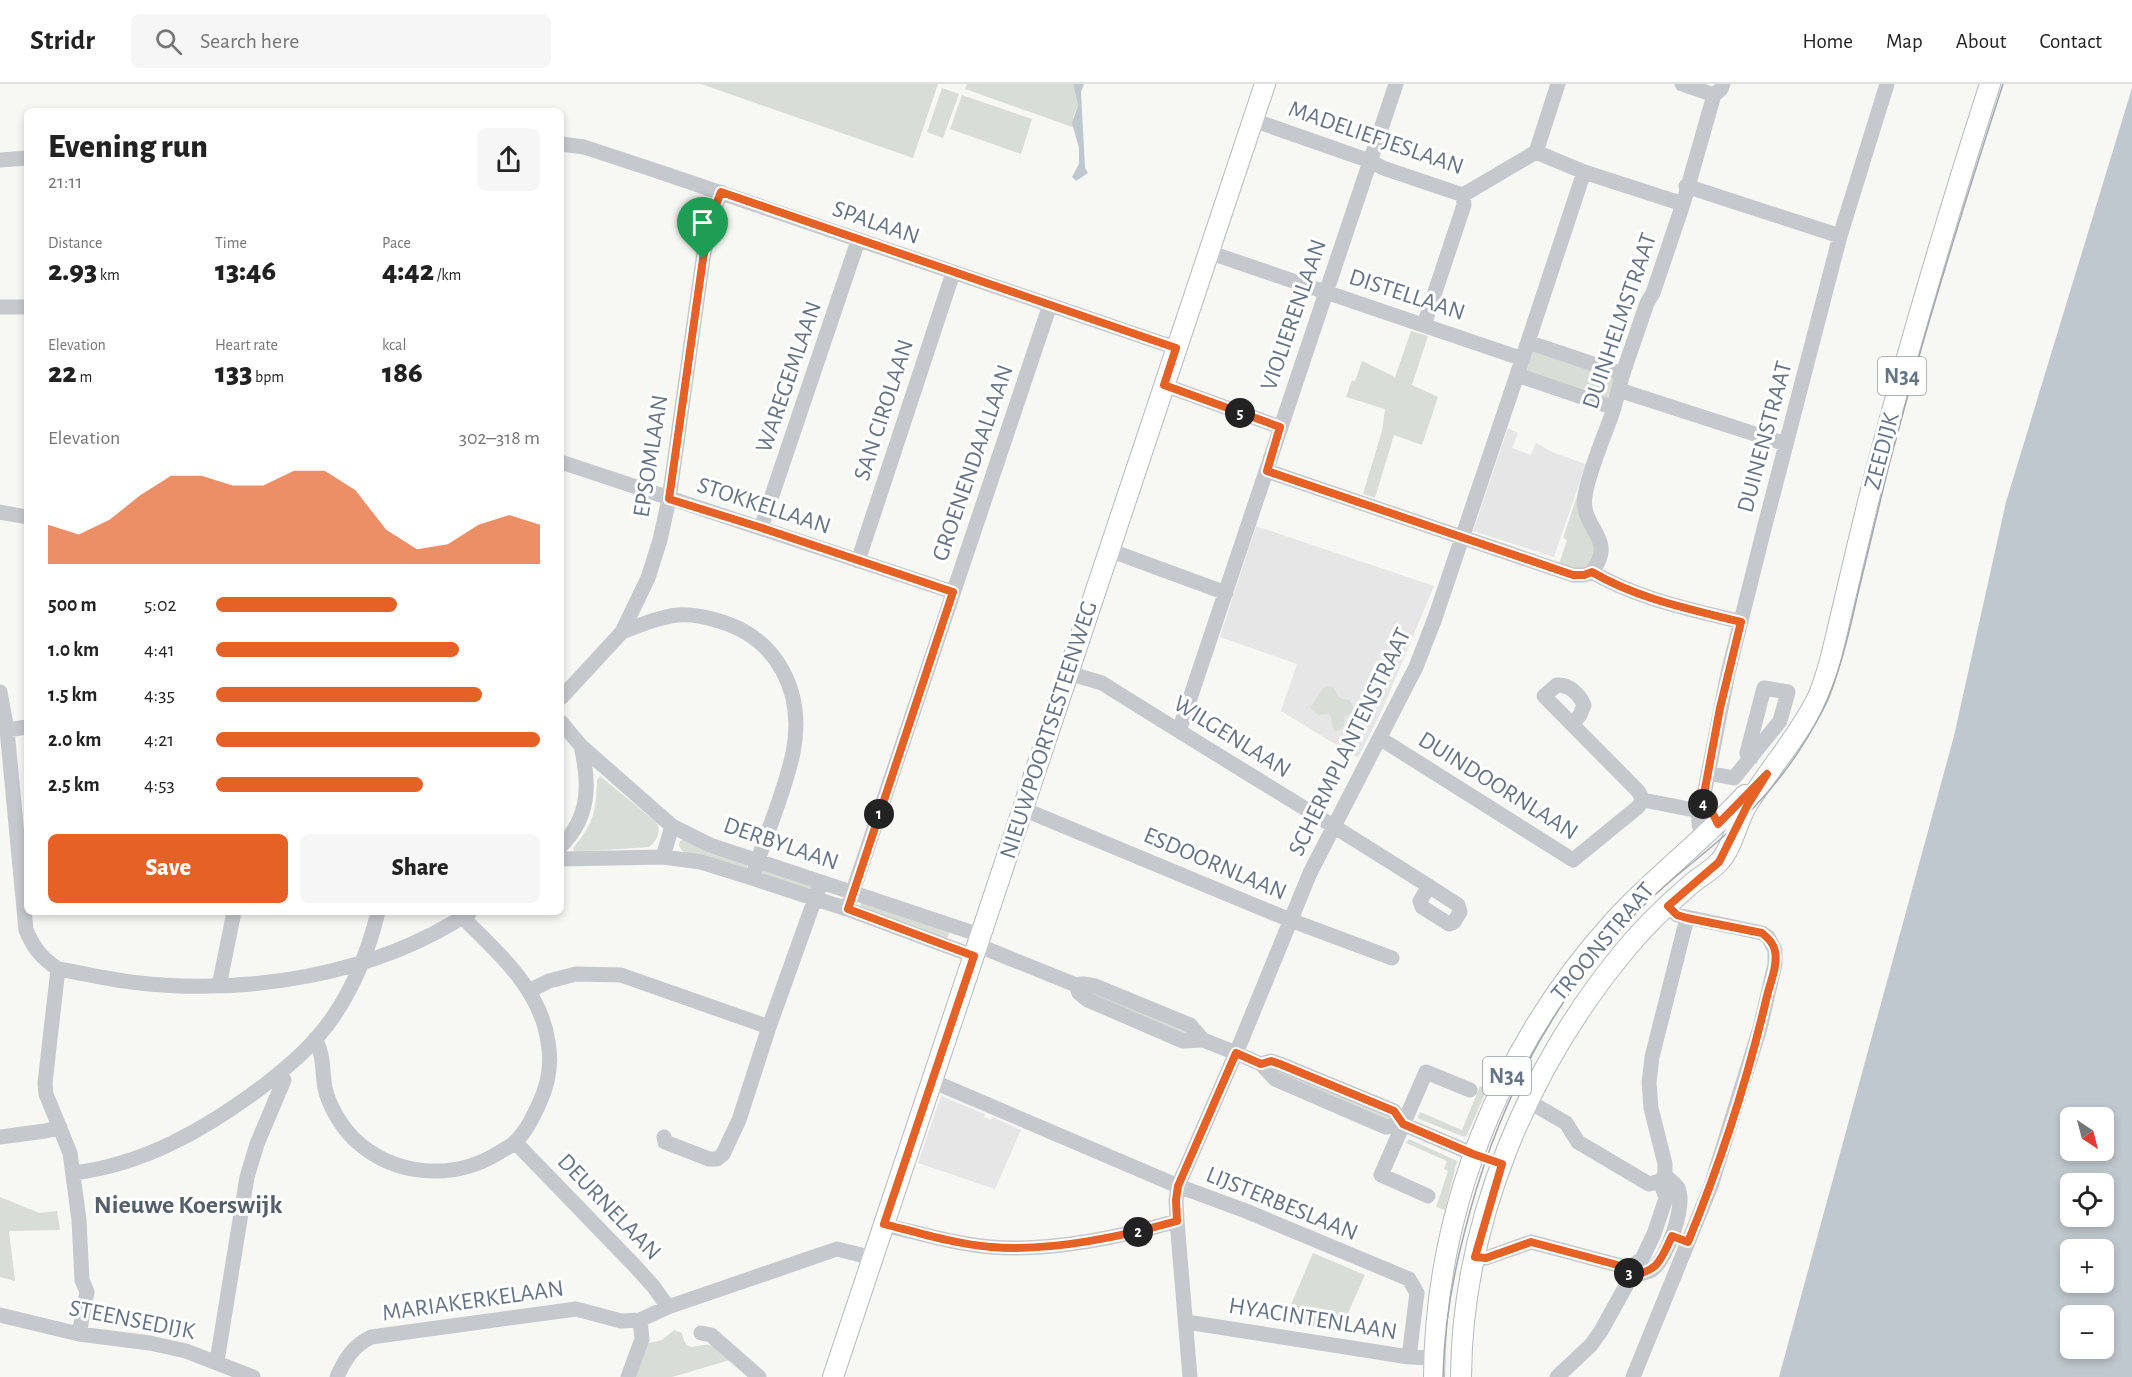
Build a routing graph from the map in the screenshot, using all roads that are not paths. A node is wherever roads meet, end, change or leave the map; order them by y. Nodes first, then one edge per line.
1 (1265, 84) edge
2 (1396, 84) edge
3 (1558, 84) edge
4 (1682, 84) edge
5 (1887, 84) edge
6 (1990, 84) edge
7 (1719, 89) edge
8 (1253, 120) junction
9 (564, 144) edge
10 (1536, 152) junction
11 (24, 158) edge
12 (0, 160) edge
13 (1370, 161) junction
14 (1584, 172) junction
15 (1686, 186) junction
16 (721, 192) junction
17 (1462, 195) junction
18 (1683, 204) junction
19 (1840, 237) junction
20 (858, 241) junction
21 (1208, 252) junction
22 (953, 273) junction
23 (1326, 292) junction
24 (1050, 305) junction
25 (0, 307) edge
26 (24, 307) edge
27 (1424, 325) junction
28 (1528, 342) junction
29 (1176, 348) junction
30 (1523, 359) junction
31 (1623, 374) junction
32 (1517, 375) junction
33 (1164, 385) junction
34 (1619, 390) junction
35 (1614, 408) junction
36 (1280, 427) junction
37 (1786, 444) junction
38 (564, 463) edge
39 (1267, 471) junction
40 (669, 499) junction
41 (0, 512) edge
42 (24, 516) edge
43 (762, 528) junction
44 (1462, 537) junction
45 (1109, 550) junction
46 (858, 561) junction
47 (1592, 572) junction
48 (953, 592) junction
49 (1226, 592) junction
50 (1741, 622) junction
51 (622, 632) junction
52 (1068, 673) junction
53 (0, 692) edge
54 (564, 695) edge
55 (1572, 724) dead end
56 (564, 726) edge
57 (24, 727) edge
58 (7, 730) junction
59 (1179, 731) junction
60 (1381, 739) junction
61 (581, 746) junction
62 (1751, 758) dead end
63 (1707, 773) junction
64 (1767, 774) junction
65 (1643, 800) junction
66 (1701, 807) junction
67 (1023, 808) junction
68 (672, 826) junction
69 (1333, 826) junction
70 (1711, 831) junction
71 (564, 842) edge
72 (1727, 847) junction
73 (663, 857) junction
74 (564, 859) edge
75 (758, 860) junction
76 (752, 878) junction
77 (821, 882) junction
78 (1429, 886) dead end
79 (853, 892) junction
80 (816, 899) junction
81 (1668, 906) junction
82 (24, 909) edge
83 (848, 909) junction
84 (25, 915) edge
85 (233, 915) edge
86 (377, 915) edge
87 (466, 915) edge
88 (1687, 918) junction
89 (1290, 920) junction
90 (977, 945) junction
91 (1392, 958) dead end
92 (363, 964) junction
93 (58, 969) junction
94 (219, 986) junction
95 (529, 991) junction
96 (769, 1027) junction
97 (315, 1039) junction
98 (1236, 1053) junction
99 (279, 1073) junction
100 (932, 1082) junction
101 (1470, 1090) dead end
102 (1528, 1101) junction
103 (1403, 1124) junction
104 (60, 1126) junction
105 (0, 1137) edge
106 (664, 1137) dead end
107 (515, 1142) junction
108 (1473, 1154) junction
109 (1502, 1164) junction
110 (73, 1173) junction
111 (1662, 1178) junction
112 (1178, 1186) junction
113 (1428, 1196) dead end
114 (1177, 1221) junction
115 (884, 1224) junction
116 (1672, 1236) junction
117 (1693, 1244) junction
118 (1475, 1257) junction
119 (873, 1258) junction
120 (1629, 1272) junction
121 (668, 1307) junction
122 (0, 1315) edge
123 (640, 1320) junction
124 (1186, 1324) junction
125 (701, 1333) dead end
126 (79, 1334) junction
127 (1409, 1357) junction
128 (216, 1361) junction
129 (1434, 1367) edge
130 (253, 1377) edge
131 (337, 1377) edge
132 (628, 1377) edge
133 (759, 1377) edge
134 (833, 1377) edge
135 (1191, 1377) edge
136 (1461, 1377) edge
137 (1557, 1377) edge
138 (1633, 1377) edge

1 - 8 main road, NIEUWPOORTSESTEENWEG
2 - 13 street, VIOLIERENLAAN
3 - 10 street
4 - 7 street
5 - 19 street, DUINENSTRAAT
6 - 64 main road, ZEEDIJK / N34
7 - 15 street, DUINHELMSTRAAT
8 - 13 street, MADELIEFJESLAAN
8 - 21 main road, NIEUWPOORTSESTEENWEG
9 - 16 street, SPALAAN
10 - 14 street
10 - 17 street, MADELIEFJESLAAN
11 - 12 street
13 - 17 street, MADELIEFJESLAAN
13 - 23 street, VIOLIERENLAAN
14 - 18 street
14 - 28 street, SCHERMPLANTENSTRAAT
15 - 18 street, DUINHELMSTRAAT
15 - 19 street
16 - 20 street, SPALAAN
16 - 40 street, EPSOMLAAN
17 - 27 street
18 - 31 street, DUINHELMSTRAAT
19 - 37 street, DUINENSTRAAT
20 - 22 street, SPALAAN
20 - 43 street, WAREGEMLAAN
21 - 23 street, DISTELLAAN
21 - 29 main road, NIEUWPOORTSESTEENWEG
22 - 24 street, SPALAAN
22 - 46 street, SAN CIROLAAN
23 - 27 street, DISTELLAAN
23 - 36 street, VIOLIERENLAAN
24 - 29 street, SPALAAN
24 - 48 street, GROENENDAALLAAN
25 - 26 street
27 - 30 street, DISTELLAAN
28 - 30 street, SCHERMPLANTENSTRAAT
28 - 31 street
29 - 33 main road, NIEUWPOORTSESTEENWEG
30 - 32 street, SCHERMPLANTENSTRAAT
31 - 34 street, DUINHELMSTRAAT
32 - 35 street
32 - 44 street, SCHERMPLANTENSTRAAT
33 - 36 street
33 - 45 main road, NIEUWPOORTSESTEENWEG
34 - 35 street, DUINHELMSTRAAT
34 - 37 street
35 - 47 street, DUINHELMSTRAAT
36 - 39 street, VIOLIERENLAAN
37 - 50 street, DUINENSTRAAT
38 - 40 street, STOKKELLAAN
39 - 44 street
39 - 49 street, VIOLIERENLAAN
40 - 43 street, STOKKELLAAN
40 - 51 street, EPSOMLAAN
41 - 42 street
43 - 46 street, STOKKELLAAN
44 - 47 street
44 - 60 street, SCHERMPLANTENSTRAAT
45 - 49 street
45 - 52 main road, NIEUWPOORTSESTEENWEG
46 - 48 street, STOKKELLAAN
47 - 50 street
48 - 79 street, GROENENDAALLAAN
49 - 59 street, VIOLIERENLAAN
50 - 63 street, DUINENSTRAAT
51 - 54 street, EPSOMLAAN
51 - 75 street
52 - 59 street, WILGENLAAN
52 - 67 main road, NIEUWPOORTSESTEENWEG
53 - 58 street
55 - 65 street
56 - 61 street, DERBYLAAN
57 - 58 street
58 - 82 street
59 - 69 street, WILGENLAAN
60 - 65 street, DUINDOORNLAAN
60 - 69 street, SCHERMPLANTENSTRAAT
61 - 68 street, DERBYLAAN
61 - 71 street
62 - 63 street
63 - 66 street, DUINENSTRAAT
64 - 70 main road, ZEEDIJK / N34
64 - 72 main road, ZEEDIJK / N34
65 - 66 street
66 - 70 street
67 - 89 street, ESDOORNLAAN
67 - 90 main road, NIEUWPOORTSESTEENWEG
68 - 73 street
68 - 75 street, DERBYLAAN
69 - 78 street, WILGENLAAN
69 - 89 street, SCHERMPLANTENSTRAAT
70 - 72 main road
70 - 108 main road, TROONSTRAAT / N34
72 - 81 main road, TROONSTRAAT / N34
73 - 74 street, DERBYLAAN
73 - 76 street, DERBYLAAN
75 - 76 street
75 - 77 street, DERBYLAAN
76 - 80 street, DERBYLAAN
77 - 79 street, DERBYLAAN
77 - 80 street
79 - 83 street, GROENENDAALLAAN
79 - 90 street, DERBYLAAN
80 - 83 street, DERBYLAAN
80 - 96 street
81 - 88 street
81 - 102 main road, TROONSTRAAT / N34
83 - 90 street, DERBYLAAN
84 - 93 street
85 - 94 street
86 - 92 street
87 - 92 street
87 - 95 street
88 - 111 street
88 - 117 street
89 - 91 street, ESDOORNLAAN
89 - 98 street, SCHERMPLANTENSTRAAT
90 - 98 street
90 - 100 main road, NIEUWPOORTSESTEENWEG
92 - 94 street
92 - 97 street
93 - 94 street
93 - 104 street
95 - 96 street
95 - 107 street
96 - 106 street
97 - 99 street
97 - 107 street
98 - 103 street
98 - 112 street, SCHERMPLANTENSTRAAT
99 - 110 street
99 - 128 street
100 - 112 street, LIJSTERBESLAAN
100 - 115 main road, NIEUWPOORTSESTEENWEG
101 - 103 street
102 - 109 main road, TROONSTRAAT / N34
102 - 111 street
103 - 108 street
103 - 113 street
104 - 105 street
104 - 110 street
107 - 121 street, DEURNELAAN
108 - 109 main road
108 - 129 main road, TROONSTRAAT / N34
109 - 118 main road, TROONSTRAAT / N34
110 - 126 street
111 - 116 street
111 - 120 street
112 - 114 street
112 - 127 street, LIJSTERBESLAAN
114 - 115 street
114 - 124 street
115 - 119 main road, NIEUWPOORTSESTEENWEG
116 - 117 street
116 - 120 street
117 - 138 street
118 - 120 street
118 - 136 main road, TROONSTRAAT / N34
119 - 121 street, MARIAKERKELAAN
119 - 134 main road, NIEUWPOORTSESTEENWEG
120 - 137 street
121 - 123 street, MARIAKERKELAAN
122 - 126 street, STEENSEDIJK
123 - 131 street, MARIAKERKELAAN
123 - 132 street
124 - 127 street, HYACINTENLAAN
124 - 135 street
125 - 133 street
126 - 128 street, STEENSEDIJK
127 - 129 street, HYACINTENLAAN
128 - 130 street, STEENSEDIJK

